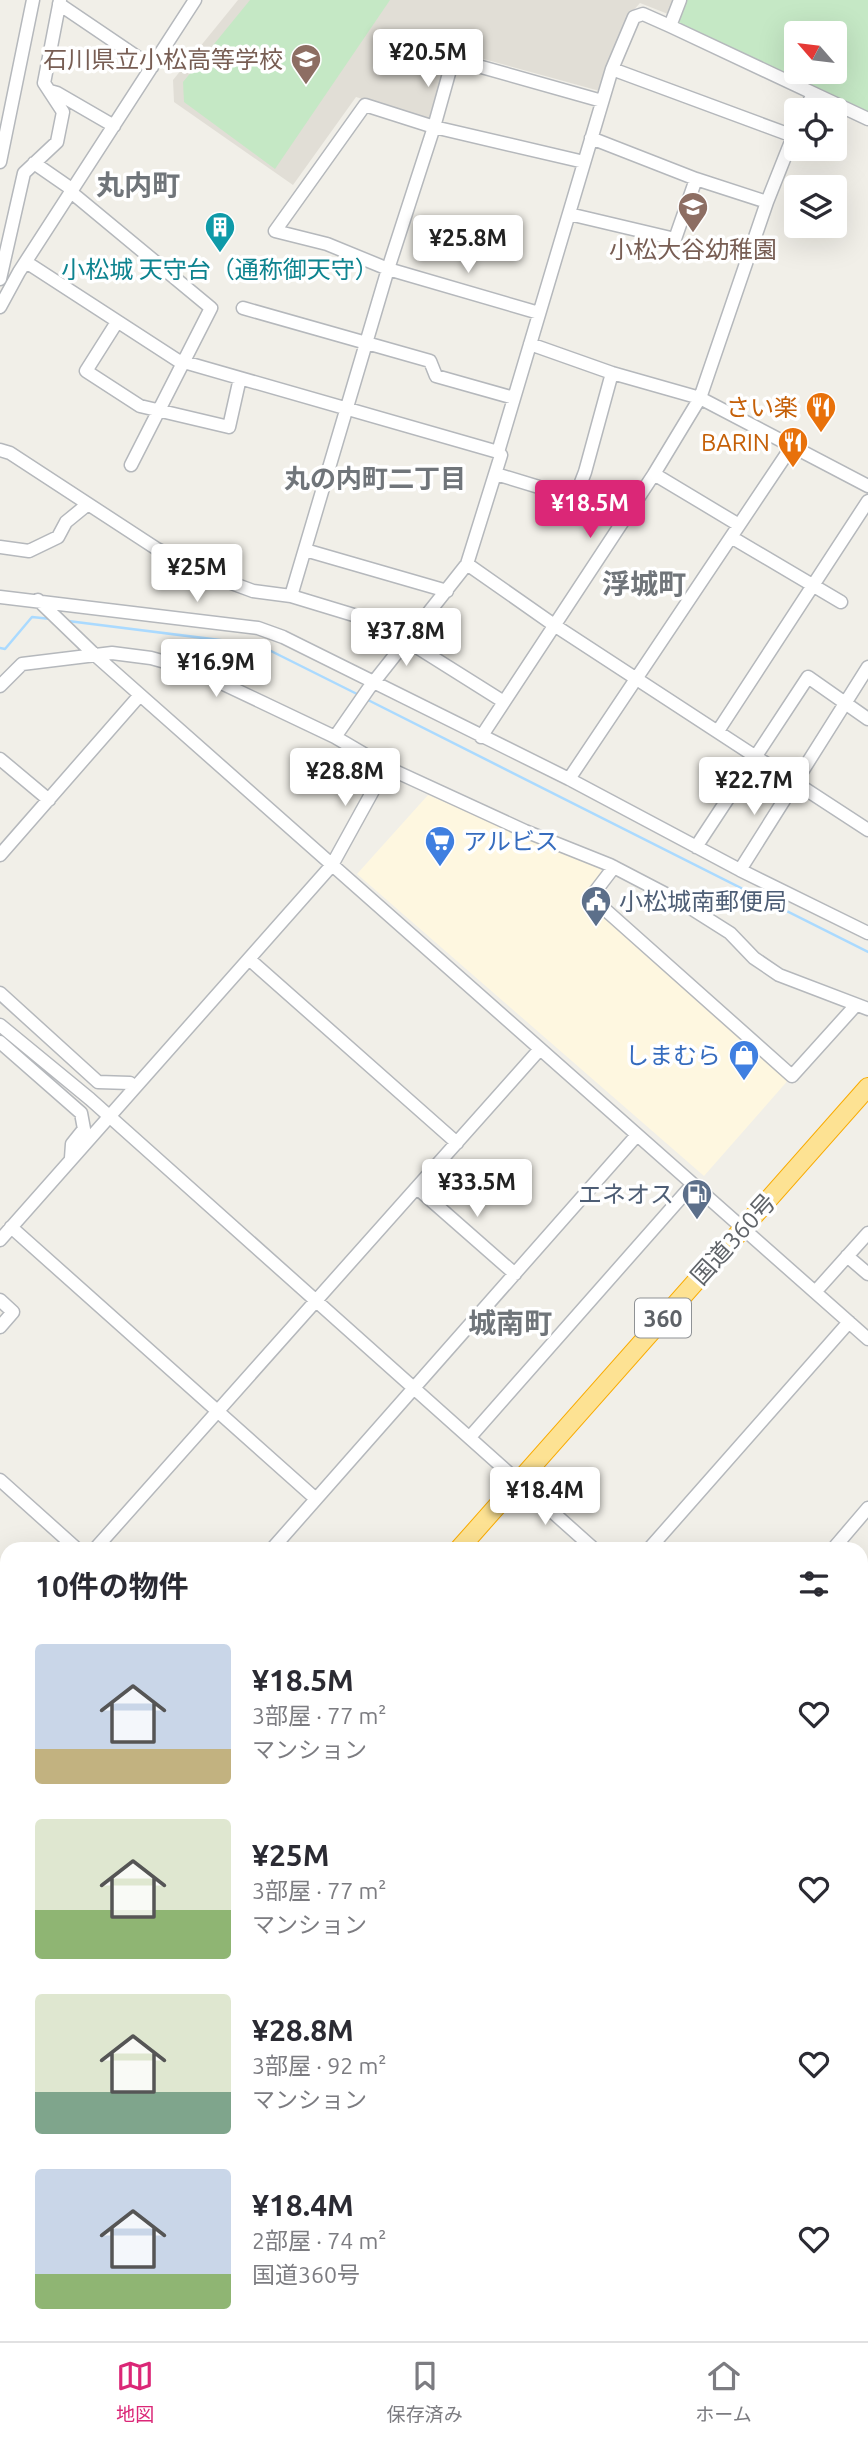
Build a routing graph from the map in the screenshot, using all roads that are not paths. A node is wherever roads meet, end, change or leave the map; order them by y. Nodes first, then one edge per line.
1 (33, 0) edge
2 (680, 0) edge
3 (59, 2) edge
4 (190, 2) edge
5 (670, 26) junction
6 (152, 67) junction
7 (612, 69) junction
8 (49, 91) junction
9 (813, 94) junction
10 (811, 98) edge
11 (602, 101) junction
12 (868, 119) edge
13 (114, 126) junction
14 (434, 127) junction
15 (784, 128) edge
16 (592, 138) junction
17 (784, 160) edge
18 (0, 162) edge
19 (584, 162) junction
20 (34, 163) junction
21 (696, 178) junction
22 (72, 191) junction
23 (767, 202) junction
24 (569, 214) junction
25 (26, 262) junction
26 (388, 269) junction
27 (0, 279) edge
28 (1, 299) edge
29 (243, 307) dead end
30 (539, 313) junction
31 (117, 322) junction
32 (366, 342) junction
33 (530, 345) junction
34 (183, 362) junction
35 (612, 373) junction
36 (240, 378) junction
37 (514, 398) junction
38 (700, 398) junction
39 (348, 409) junction
40 (159, 411) junction
41 (792, 446) junction
42 (0, 450) edge
43 (498, 452) junction
44 (131, 465) dead end
45 (496, 474) junction
46 (654, 474) junction
47 (868, 486) edge
48 (868, 501) edge
49 (88, 504) junction
50 (738, 525) junction
51 (731, 537) junction
52 (0, 547) edge
53 (305, 550) junction
54 (467, 564) junction
55 (813, 585) junction
56 (447, 591) junction
57 (291, 596) junction
58 (0, 597) edge
59 (38, 600) junction
60 (841, 602) dead end
61 (554, 625) junction
62 (410, 637) junction
63 (95, 655) junction
64 (868, 667) edge
65 (637, 678) junction
66 (371, 685) junction
67 (0, 686) edge
68 (140, 695) junction
69 (504, 702) junction
70 (845, 703) junction
71 (868, 719) edge
72 (718, 731) junction
73 (335, 737) junction
74 (481, 737) junction
75 (755, 755) junction
76 (0, 759) edge
77 (386, 767) junction
78 (569, 779) junction
79 (796, 782) junction
80 (49, 800) junction
81 (868, 830) edge
82 (696, 847) junction
83 (0, 855) edge
84 (332, 865) junction
85 (614, 867) junction
86 (740, 870) junction
87 (868, 933) edge
88 (249, 959) junction
89 (0, 993) edge
90 (862, 1007) edge
91 (0, 1025) edge
92 (0, 1042) edge
93 (540, 1049) junction
94 (135, 1087) junction
95 (868, 1087) edge
96 (108, 1117) junction
97 (637, 1136) junction
98 (457, 1143) junction
99 (71, 1159) junction
100 (692, 1184) junction
101 (417, 1188) junction
102 (11, 1227) junction
103 (742, 1228) junction
104 (868, 1233) edge
105 (0, 1240) edge
106 (847, 1256) junction
107 (515, 1274) junction
108 (868, 1274) edge
109 (816, 1291) junction
110 (0, 1300) edge
111 (317, 1301) junction
112 (849, 1322) junction
113 (0, 1327) edge
114 (868, 1339) edge
115 (414, 1387) junction
116 (218, 1412) junction
117 (470, 1437) junction
118 (0, 1480) edge
119 (519, 1480) junction
120 (316, 1499) junction
121 (868, 1508) edge
122 (69, 1542) edge
123 (101, 1542) edge
124 (278, 1542) edge
125 (465, 1542) edge
126 (586, 1542) edge
127 (655, 1542) edge
128 (838, 1542) edge

1 - 18 street
2 - 5 street
3 - 6 street
3 - 8 street
4 - 6 street
5 - 7 street
5 - 9 street
6 - 13 street
7 - 11 street
7 - 15 street
8 - 13 street
8 - 20 street
9 - 10 street
9 - 12 street
11 - 14 street
11 - 16 street
13 - 22 street
14 - 19 street
14 - 26 street
14 - 26 street
16 - 19 street
16 - 21 street
17 - 23 street
19 - 24 street
20 - 22 street
20 - 27 street
21 - 23 street
21 - 24 street
22 - 25 street
22 - 34 street
23 - 38 street
24 - 30 street
25 - 28 street
25 - 31 street
26 - 30 street
26 - 32 street
29 - 32 street
30 - 33 street
31 - 34 street
31 - 40 street
32 - 37 street
32 - 39 street
33 - 35 street
33 - 37 street
34 - 36 street
34 - 40 street
35 - 38 street
35 - 45 street
36 - 39 street
36 - 40 street
37 - 43 street
38 - 41 street
38 - 46 street
39 - 43 street
39 - 53 street
40 - 44 street
41 - 47 street
41 - 50 street
42 - 49 street
43 - 45 street
45 - 54 street
46 - 50 street
46 - 61 street
48 - 55 street
49 - 52 street
49 - 57 street
50 - 51 street
51 - 55 street
51 - 65 street
53 - 56 street
53 - 57 street
54 - 56 street
54 - 61 street
55 - 60 street
55 - 72 street
56 - 62 street
57 - 62 street
58 - 59 street
59 - 63 street
59 - 66 street
61 - 65 street
61 - 69 street
62 - 66 street
62 - 69 street
63 - 67 street
63 - 68 street
63 - 73 street
64 - 70 street
65 - 72 street
65 - 78 street
66 - 73 street
66 - 74 street
68 - 80 street
68 - 84 street
69 - 74 street
70 - 71 street
70 - 75 street
70 - 79 street
72 - 75 street
73 - 77 street
74 - 78 street
75 - 79 street
75 - 82 street
76 - 80 street
77 - 84 street
77 - 85 street
78 - 82 street
79 - 81 street
79 - 86 street
80 - 83 street
82 - 86 street
84 - 88 street
84 - 93 street
85 - 90 street
85 - 90 street
86 - 87 street
88 - 94 street
88 - 98 street
89 - 94 street
91 - 96 street
92 - 99 street
93 - 97 street
93 - 98 street
94 - 96 street
95 - 103 highway, 国道360号 / 360
96 - 99 street
96 - 111 street
97 - 100 street
97 - 107 street
98 - 101 street
99 - 102 street
100 - 103 street
100 - 117 street
101 - 107 street
101 - 111 street
102 - 105 street
102 - 116 street
103 - 109 street
103 - 119 highway, 国道360号 / 360
104 - 106 street
106 - 108 street
106 - 109 street
107 - 115 street
109 - 112 street
110 - 113 street
111 - 115 street
111 - 116 street
112 - 114 street
112 - 127 street
115 - 117 street
115 - 120 street
116 - 120 street
116 - 123 street
117 - 119 street
118 - 122 street
119 - 125 highway, 国道360号 / 360
119 - 126 street
120 - 124 street
121 - 128 street

